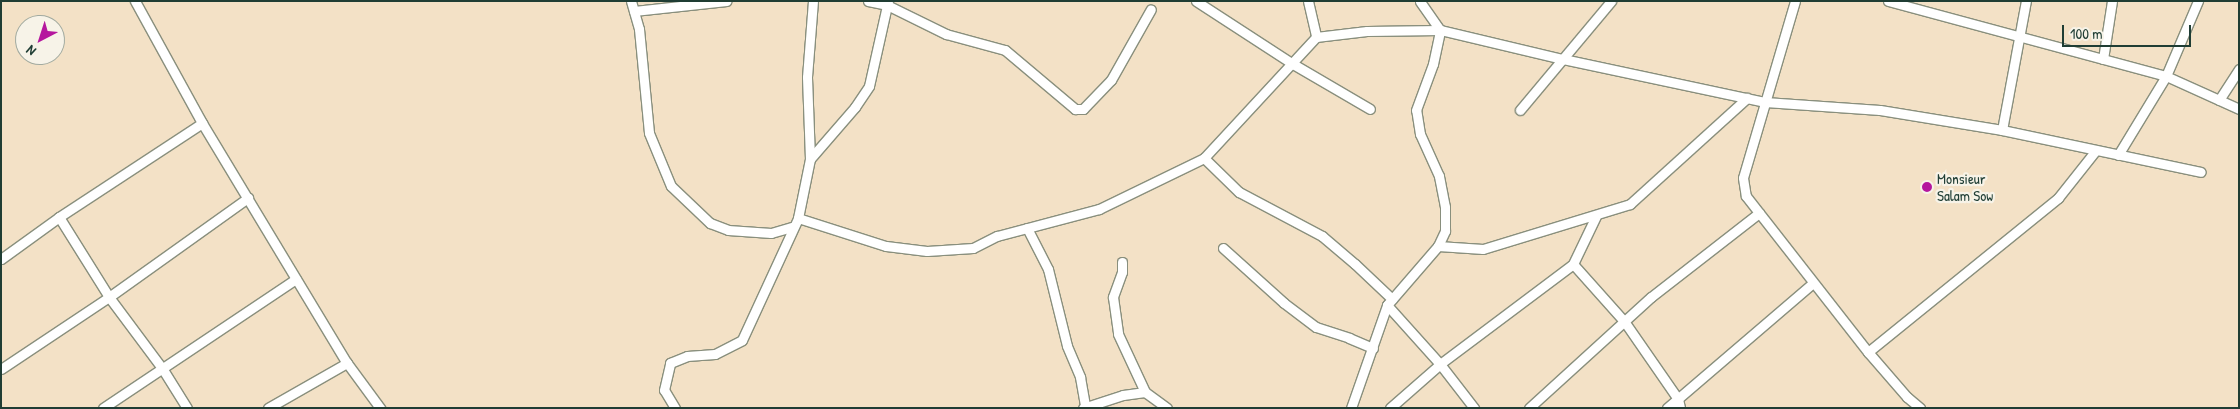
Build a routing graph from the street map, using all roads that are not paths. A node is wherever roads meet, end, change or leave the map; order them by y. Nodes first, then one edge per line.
1 (135, 1) edge
2 (631, 1) edge
3 (726, 1) edge
4 (813, 1) edge
5 (868, 1) edge
6 (1196, 1) edge
7 (1308, 1) edge
8 (1420, 1) edge
9 (1612, 1) edge
10 (1795, 1) edge
11 (1888, 1) edge
12 (2026, 1) edge
13 (2112, 1) edge
14 (2198, 1) edge
15 (888, 3) edge
16 (1152, 9) dead end
17 (634, 11) junction
18 (1440, 30) junction
19 (1316, 36) junction
20 (2020, 37) junction
21 (1563, 59) junction
22 (2103, 59) junction
23 (1293, 64) junction
24 (2239, 69) edge
25 (2166, 76) junction
26 (1747, 98) junction
27 (2219, 100) junction
28 (1765, 102) junction
29 (1370, 109) dead end
30 (1520, 110) dead end
31 (2239, 110) edge
32 (202, 123) junction
33 (2002, 130) junction
34 (2096, 150) junction
35 (2118, 155) junction
36 (1204, 158) junction
37 (810, 159) junction
38 (2201, 172) dead end
39 (248, 198) junction
40 (1759, 213) junction
41 (1596, 216) junction
42 (59, 217) junction
43 (798, 218) junction
44 (792, 227) junction
45 (1027, 228) junction
46 (1438, 246) junction
47 (1223, 248) dead end
48 (1, 259) edge
49 (1122, 262) dead end
50 (1573, 264) junction
51 (296, 279) junction
52 (1813, 283) junction
53 (109, 297) junction
54 (1390, 302) junction
55 (1624, 321) junction
56 (1373, 348) junction
57 (1868, 352) junction
58 (346, 363) junction
59 (1440, 364) junction
60 (162, 368) junction
61 (1, 369) edge
62 (1145, 392) junction
63 (1679, 403) edge
64 (1084, 407) edge
65 (103, 408) edge
66 (187, 408) edge
67 (268, 408) edge
68 (380, 408) edge
69 (675, 408) edge
70 (1167, 408) edge
71 (1351, 408) edge
72 (1390, 408) edge
73 (1474, 408) edge
74 (1529, 408) edge
75 (1667, 408) edge
76 (1920, 408) edge

1 - 32 street
2 - 17 street
3 - 17 street
4 - 37 street
5 - 15 street
6 - 23 street
7 - 19 street
8 - 18 street
9 - 21 street
10 - 28 street
11 - 20 street
12 - 20 street
13 - 22 street
14 - 25 street
15 - 16 street
15 - 37 street
17 - 44 street
18 - 19 street
18 - 21 street
18 - 46 street
19 - 23 street
20 - 22 street
20 - 33 street
21 - 26 street
21 - 30 street
22 - 25 street
23 - 29 street
23 - 36 street
24 - 27 street
25 - 27 street
25 - 35 street
26 - 28 street
26 - 41 street
27 - 31 street
28 - 33 street
28 - 40 street
32 - 39 street
32 - 42 street
33 - 34 street
34 - 35 street
34 - 57 street
35 - 38 street
36 - 45 street
36 - 54 street
37 - 43 street
39 - 51 street
39 - 53 street
40 - 52 street
40 - 55 street
41 - 46 street
41 - 50 street
42 - 48 street
42 - 53 street
43 - 44 street
43 - 45 street
44 - 69 street
45 - 64 street
46 - 54 street
47 - 56 street
49 - 62 street
50 - 55 street
50 - 59 street
51 - 58 street
51 - 60 street
52 - 57 street
52 - 63 street
53 - 60 street
53 - 61 street
54 - 56 street
54 - 59 street
55 - 63 street
55 - 74 street
56 - 71 street
57 - 76 street
58 - 67 street
58 - 68 street
59 - 72 street
59 - 73 street
60 - 65 street
60 - 66 street
62 - 64 street
62 - 70 street
63 - 75 street

